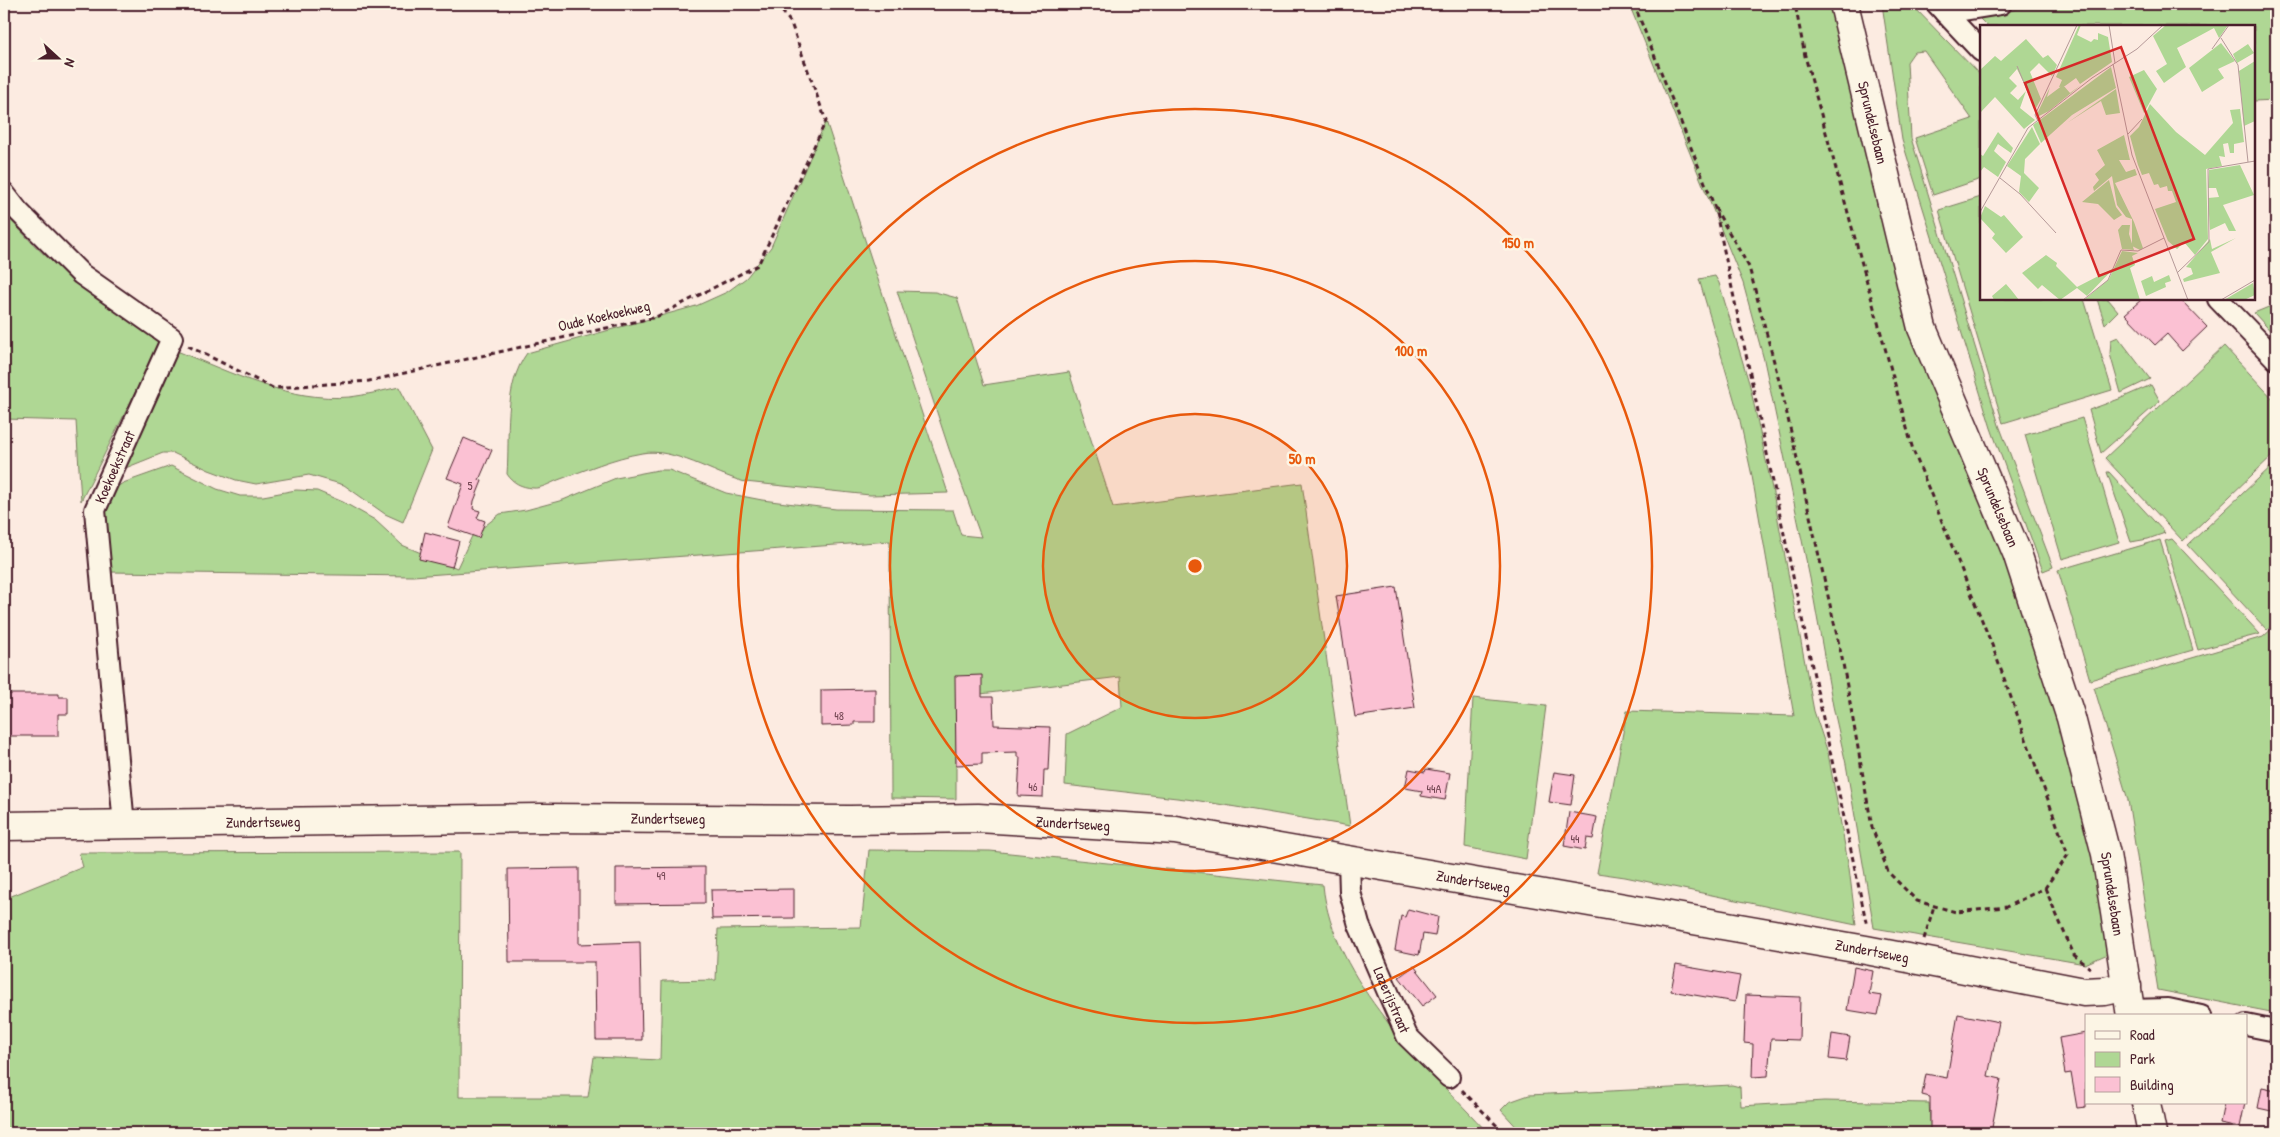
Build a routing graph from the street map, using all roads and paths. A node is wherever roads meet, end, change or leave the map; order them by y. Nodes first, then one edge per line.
1 (776, 4) edge
2 (1634, 4) edge
3 (1795, 4) edge
4 (1844, 4) edge
5 (2001, 4) edge
6 (1941, 8) edge
7 (1980, 50) edge
8 (4, 194) edge
9 (1715, 208) junction
10 (2219, 300) edge
11 (172, 338) junction
12 (2276, 360) edge
13 (124, 825) junction
14 (4, 826) edge
15 (1349, 860) junction
16 (2045, 888) junction
17 (1934, 906) junction
18 (1923, 942) dead end
19 (1866, 950) junction
20 (2091, 968) dead end
21 (2129, 1004) edge
22 (2192, 1014) edge
23 (2248, 1025) edge
24 (2276, 1031) edge
25 (1449, 1077) joint
26 (2146, 1104) edge
27 (1504, 1133) edge
28 (2152, 1133) edge

1 - 11 path, Oude Koekoekweg
2 - 9 path
3 - 16 path
4 - 21 street, Sprundelsebaan
5 - 6 street
6 - 7 street
8 - 11 street
9 - 17 path
9 - 19 path
10 - 12 street
11 - 13 street, Koekoekstraat
13 - 14 street, Zundertseweg
13 - 15 street, Zundertseweg
15 - 19 street, Zundertseweg
15 - 25 street, Lazerijstraat
16 - 17 path
16 - 20 path
17 - 18 path
19 - 21 street, Zundertseweg
21 - 22 street, Zundertseweg
23 - 24 street
25 - 27 path
26 - 28 street

